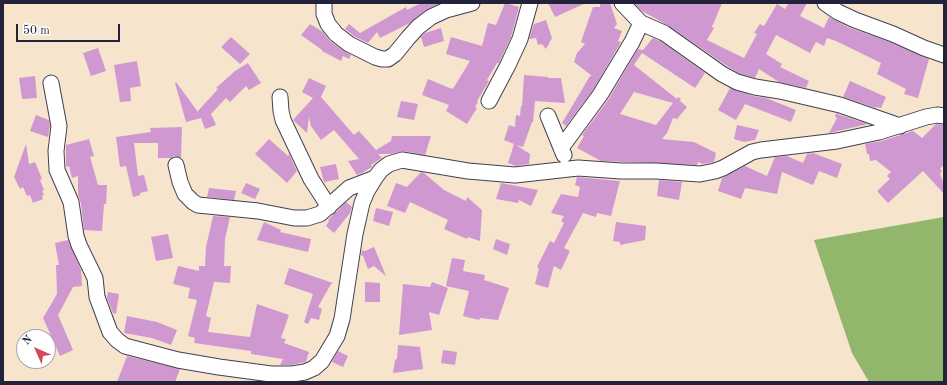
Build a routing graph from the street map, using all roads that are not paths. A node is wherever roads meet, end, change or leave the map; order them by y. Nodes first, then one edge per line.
1 (324, 3) edge
2 (472, 3) edge
3 (530, 3) edge
4 (622, 3) edge
5 (825, 3) edge
6 (641, 23) junction
7 (944, 55) edge
8 (51, 83) dead end
9 (280, 97) dead end
10 (489, 102) dead end
11 (548, 116) dead end
12 (944, 116) edge
13 (900, 126) junction
14 (561, 148) junction
15 (176, 165) dead end
16 (569, 169) junction
17 (375, 178) junction
18 (329, 206) junction

1 - 2 street
3 - 10 street
4 - 6 street
5 - 7 street
6 - 13 street
6 - 14 street
8 - 17 street
9 - 18 street
11 - 14 street
12 - 13 street
13 - 16 street
14 - 16 street
15 - 18 street
16 - 17 street
17 - 18 street

